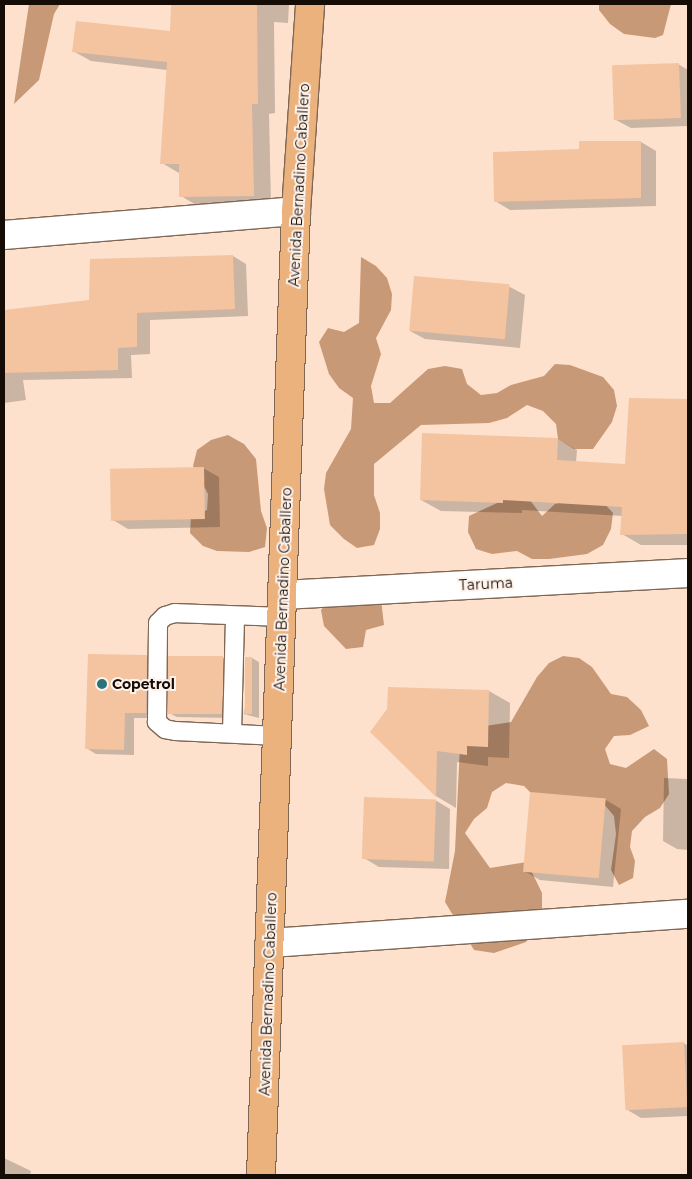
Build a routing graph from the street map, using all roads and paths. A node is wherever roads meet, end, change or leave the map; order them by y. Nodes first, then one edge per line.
1 (310, 4) edge
2 (296, 211) junction
3 (4, 235) edge
4 (688, 573) edge
5 (282, 606) junction
6 (235, 616) junction
7 (232, 733) junction
8 (278, 736) junction
9 (688, 914) edge
10 (270, 943) junction
11 (261, 1175) edge

1 - 2 main road, Avenida Bernadino Caballero
2 - 3 street
2 - 5 main road, Avenida Bernadino Caballero
4 - 5 street, Taruma
5 - 6 lane
5 - 8 main road, Avenida Bernadino Caballero
6 - 7 lane
6 - 7 lane
7 - 8 lane
8 - 10 main road, Avenida Bernadino Caballero
9 - 10 street
10 - 11 main road, Avenida Bernadino Caballero

